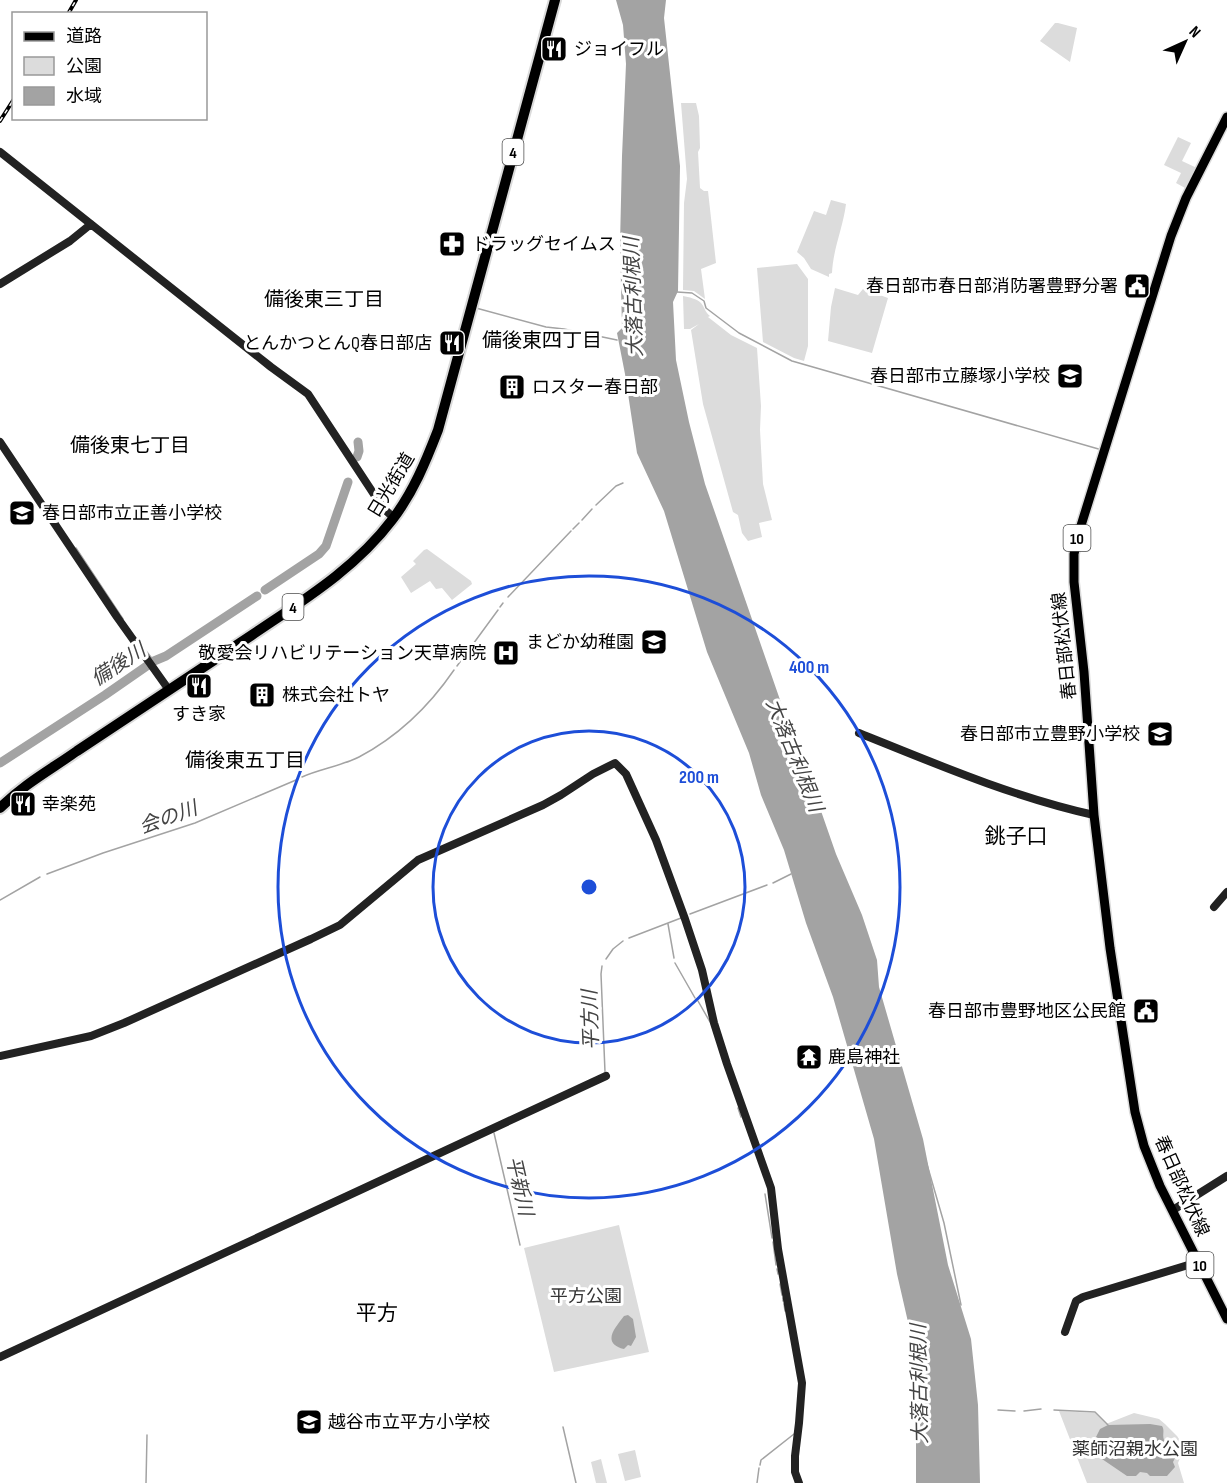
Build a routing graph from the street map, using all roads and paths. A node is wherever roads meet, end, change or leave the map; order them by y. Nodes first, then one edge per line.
1 (555, 0) edge
2 (1227, 117) edge
3 (0, 152) edge
4 (91, 224) junction
5 (0, 284) edge
6 (0, 442) edge
7 (394, 518) junction
8 (169, 690) junction
9 (859, 734) dead end
10 (0, 808) edge
11 (1094, 815) junction
12 (1227, 892) edge
13 (1214, 907) dead end
14 (0, 1056) edge
15 (606, 1076) dead end
16 (1227, 1176) edge
17 (1173, 1210) junction
18 (1198, 1262) junction
19 (1227, 1319) edge
20 (1065, 1332) dead end
21 (0, 1357) edge
22 (799, 1483) edge

1 - 7 highway, 日光街道 / 4
2 - 11 main road, 春日部松伏線 / 10
3 - 4 street
4 - 5 street
4 - 7 street
6 - 8 street
7 - 8 highway, 日光街道 / 4
8 - 10 highway, 日光街道 / 4
9 - 11 street
11 - 17 main road, 春日部松伏線 / 10
12 - 13 street
14 - 22 street
15 - 21 street
16 - 17 street
17 - 18 main road, 春日部松伏線 / 10
18 - 19 main road, 春日部松伏線 / 10
18 - 20 street

